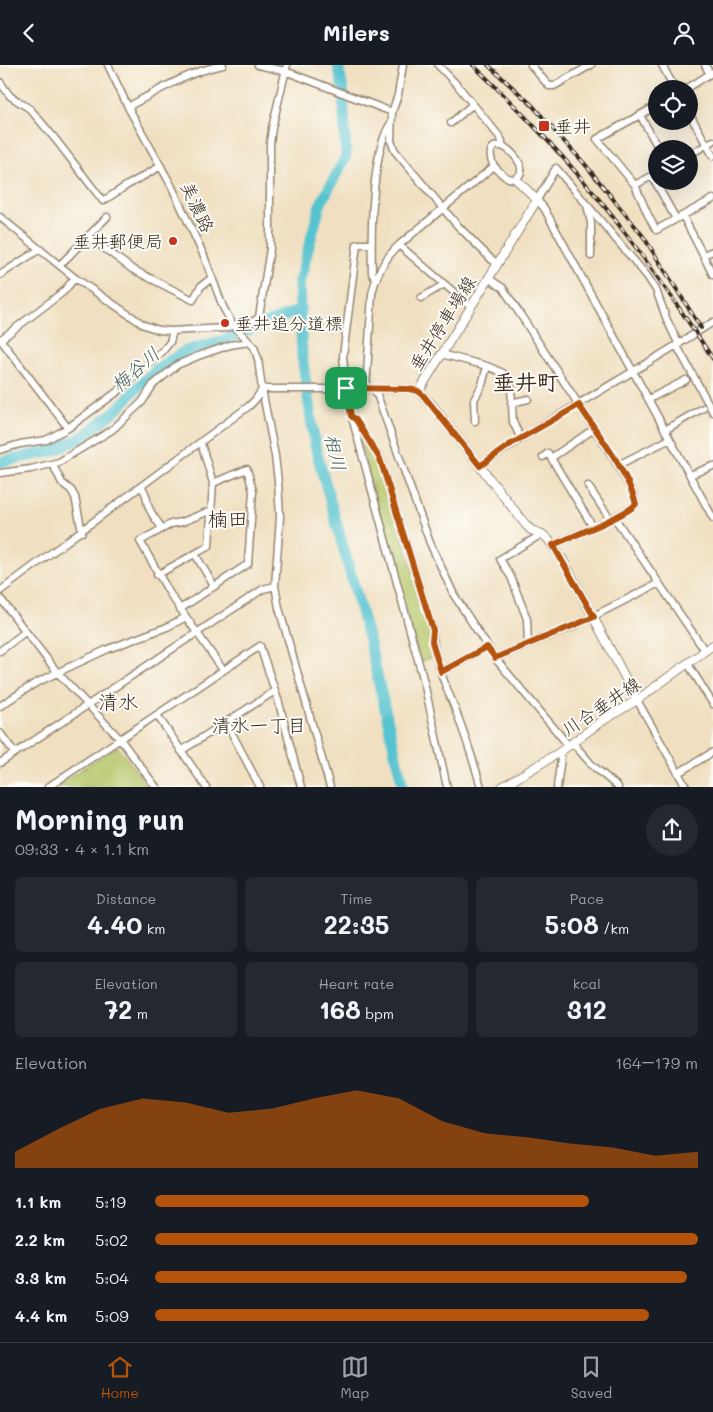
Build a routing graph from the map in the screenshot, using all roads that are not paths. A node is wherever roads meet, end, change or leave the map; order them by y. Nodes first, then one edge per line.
1 (108, 65) edge
2 (223, 65) edge
3 (258, 65) edge
4 (403, 65) edge
5 (438, 65) edge
6 (530, 65) edge
7 (591, 65) edge
8 (662, 65) edge
9 (705, 65) edge
10 (287, 70) edge
11 (712, 73) edge
12 (670, 80) edge
13 (0, 82) edge
14 (698, 82) edge
15 (473, 104) junction
16 (128, 107) junction
17 (648, 110) edge
18 (392, 112) junction
19 (640, 115) junction
20 (391, 121) junction
21 (451, 123) dead end
22 (698, 126) edge
23 (654, 140) edge
24 (710, 143) edge
25 (502, 146) junction
26 (698, 150) edge
27 (713, 156) edge
28 (161, 166) junction
29 (494, 166) junction
30 (648, 178) edge
31 (516, 179) junction
32 (635, 185) junction
33 (662, 190) edge
34 (713, 199) edge
35 (537, 200) junction
36 (586, 202) junction
37 (443, 207) junction
38 (683, 215) junction
39 (0, 217) edge
40 (107, 217) dead end
41 (676, 219) junction
42 (88, 236) junction
43 (371, 244) junction
44 (399, 245) junction
45 (40, 249) junction
46 (713, 251) edge
47 (703, 255) junction
48 (591, 256) dead end
49 (498, 263) junction
50 (60, 265) junction
51 (0, 275) edge
52 (713, 275) edge
53 (212, 277) junction
54 (75, 278) junction
55 (488, 278) junction
56 (375, 279) junction
57 (443, 285) junction
58 (421, 298) dead end
59 (470, 307) junction
60 (713, 322) edge
61 (235, 327) junction
62 (174, 331) junction
63 (0, 339) edge
64 (248, 340) junction
65 (678, 345) junction
66 (441, 354) junction
67 (487, 366) junction
68 (634, 372) junction
69 (686, 380) dead end
70 (265, 388) junction
71 (344, 388) junction
72 (366, 389) junction
73 (375, 389) junction
74 (418, 391) junction
75 (528, 399) dead end
76 (649, 399) junction
77 (511, 403) junction
78 (579, 405) junction
79 (703, 408) dead end
80 (713, 412) edge
81 (351, 416) junction
82 (475, 421) dead end
83 (68, 428) junction
84 (594, 429) junction
85 (665, 430) junction
86 (521, 439) junction
87 (670, 439) junction
88 (200, 443) junction
89 (0, 450) edge
90 (543, 457) dead end
91 (551, 458) junction
92 (53, 465) junction
93 (618, 465) junction
94 (480, 466) junction
95 (713, 466) edge
96 (0, 473) edge
97 (690, 475) junction
98 (214, 483) junction
99 (588, 485) dead end
100 (141, 486) junction
101 (212, 510) junction
102 (612, 518) junction
103 (713, 518) edge
104 (593, 527) junction
105 (162, 528) junction
106 (82, 532) junction
107 (542, 533) junction
108 (553, 545) junction
109 (195, 554) junction
110 (158, 575) junction
111 (659, 583) junction
112 (214, 586) junction
113 (275, 586) junction
114 (0, 591) edge
115 (0, 598) edge
116 (180, 609) junction
117 (186, 617) junction
118 (594, 617) junction
119 (25, 632) junction
120 (197, 632) junction
121 (528, 645) junction
122 (713, 645) edge
123 (487, 647) junction
124 (0, 651) edge
125 (705, 651) junction
126 (495, 658) junction
127 (688, 664) junction
128 (223, 670) junction
129 (441, 672) junction
130 (57, 673) junction
131 (274, 691) junction
132 (637, 700) junction
133 (713, 704) edge
134 (88, 705) junction
135 (0, 706) edge
136 (157, 715) junction
137 (226, 722) junction
138 (0, 733) edge
139 (120, 739) junction
140 (571, 744) junction
141 (181, 751) junction
142 (560, 752) junction
143 (713, 752) edge
144 (15, 753) junction
145 (0, 763) edge
146 (678, 773) junction
147 (48, 787) edge
148 (156, 787) edge
149 (206, 787) edge
150 (260, 787) edge
151 (301, 787) edge
152 (330, 787) edge
153 (447, 787) edge
154 (482, 787) edge
155 (502, 787) edge
156 (557, 787) edge
157 (618, 787) edge
158 (686, 787) edge

1 - 16 street, 美濃路
2 - 16 street
3 - 10 street
4 - 18 street
5 - 15 street
6 - 7 street
8 - 12 street
9 - 11 street
10 - 18 street
10 - 61 street
11 - 14 street
13 - 28 street
15 - 21 street
15 - 25 street
16 - 28 street, 美濃路
17 - 19 street
18 - 20 street
19 - 23 street
19 - 32 street
20 - 37 street
20 - 43 street
22 - 24 street
24 - 26 street
24 - 27 street
25 - 29 street
25 - 31 street
28 - 53 street, 美濃路
29 - 31 street
29 - 37 street
30 - 32 street
31 - 35 main road
32 - 41 street
33 - 41 street
34 - 38 street
35 - 36 street
35 - 49 main road, 垂井停車場線
35 - 68 street
36 - 48 street
36 - 65 street
37 - 44 street
37 - 49 street
38 - 41 street
38 - 47 street
39 - 45 street
40 - 42 street
42 - 50 street
42 - 53 street
43 - 56 street
43 - 71 street
44 - 56 street
44 - 57 street
45 - 50 street
45 - 51 street
46 - 47 street
47 - 52 street
49 - 55 main road, 垂井停車場線
50 - 54 street
53 - 61 street, 美濃路
54 - 62 street
54 - 63 street
55 - 59 main road, 垂井停車場線
55 - 78 street
56 - 72 street
57 - 58 street
57 - 59 street
59 - 66 main road, 垂井停車場線
60 - 65 street
61 - 62 street
61 - 64 street, 美濃路
62 - 83 street
63 - 83 street
64 - 70 street
64 - 92 street
65 - 68 street
65 - 80 street
66 - 67 street
66 - 74 main road, 垂井停車場線
67 - 77 street
67 - 82 street
68 - 76 street
68 - 78 street
69 - 76 street
70 - 71 street
70 - 88 street
70 - 113 street
71 - 72 street
71 - 81 street
72 - 73 street
73 - 74 street
73 - 123 street
74 - 94 main road, 垂井停車場線
75 - 77 street
76 - 85 street
77 - 86 street
78 - 84 street
78 - 86 street
79 - 85 street
81 - 129 street
81 - 153 street
83 - 89 street
84 - 91 street
84 - 93 street
85 - 87 street
86 - 94 street
87 - 93 street
87 - 97 street
88 - 98 street
88 - 100 street
90 - 91 street
91 - 104 street
92 - 96 street
92 - 106 street
93 - 102 street
94 - 107 main road, 垂井停車場線
95 - 97 street
97 - 103 street
98 - 101 street
98 - 112 street
99 - 102 street
100 - 105 street
100 - 106 street
101 - 105 street
101 - 109 street
102 - 104 street
102 - 111 street
104 - 108 street
105 - 110 street
106 - 114 street
107 - 108 main road, 垂井停車場線
107 - 121 street
108 - 118 main road, 垂井停車場線
109 - 110 street
109 - 112 street
110 - 116 street
111 - 118 street
111 - 125 street
112 - 116 street
113 - 120 street
113 - 152 street
115 - 119 street
116 - 117 street
117 - 120 street
117 - 130 street
118 - 121 street
118 - 132 main road, 垂井停車場線
119 - 124 street
119 - 130 street
120 - 128 street
120 - 134 street
121 - 126 street
122 - 125 main road, 川合垂井線
123 - 126 street
123 - 129 street
125 - 127 main road, 川合垂井線
126 - 140 street
127 - 132 main road, 川合垂井線
127 - 133 street
128 - 131 street
128 - 136 street
129 - 154 street
130 - 134 street
130 - 135 street
131 - 137 street
131 - 151 street
132 - 140 main road, 川合垂井線
132 - 146 street
134 - 139 street
134 - 144 street
136 - 139 street
136 - 141 street
137 - 141 street
137 - 150 street
138 - 144 street
139 - 147 street
139 - 148 street
140 - 142 main road, 川合垂井線
140 - 157 street
141 - 149 street
142 - 155 main road, 川合垂井線
142 - 156 street
143 - 146 street
144 - 145 street
146 - 158 street

